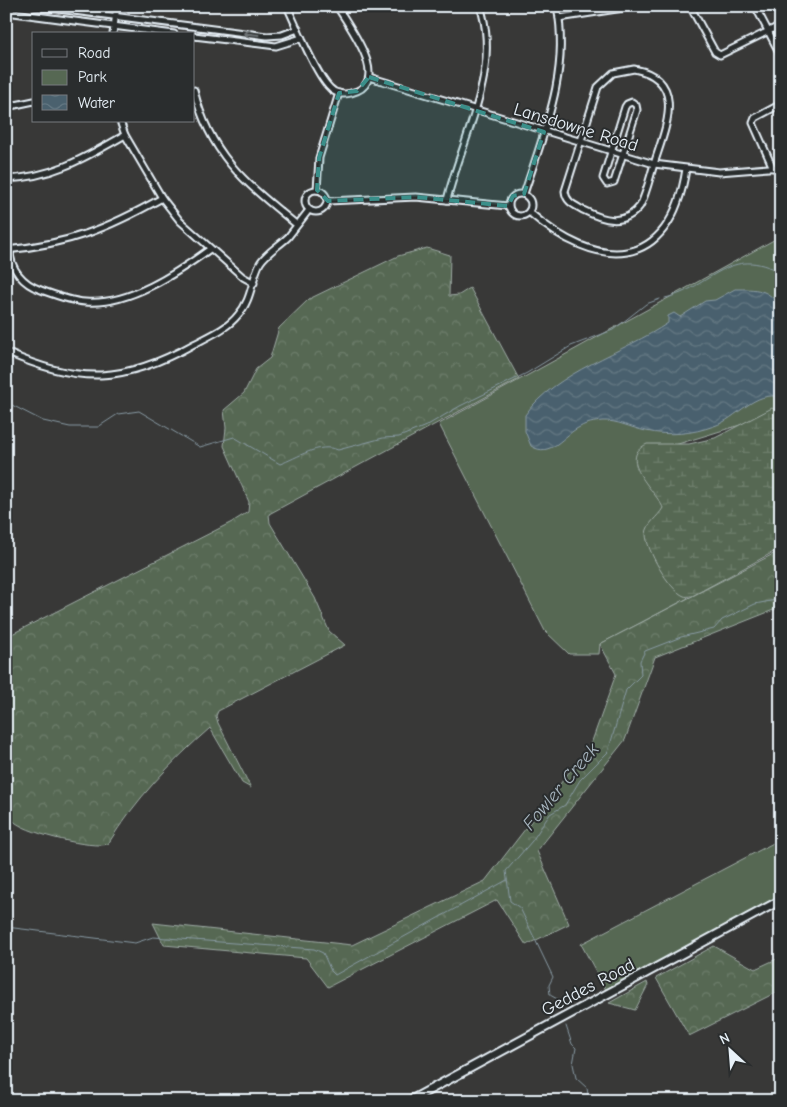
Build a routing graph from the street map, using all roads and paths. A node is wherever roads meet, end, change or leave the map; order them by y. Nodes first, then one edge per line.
1 (35, 6) edge
2 (116, 6) edge
3 (287, 6) edge
4 (337, 6) edge
5 (480, 6) edge
6 (557, 6) edge
7 (636, 6) edge
8 (690, 6) edge
9 (755, 6) edge
10 (6, 12) edge
11 (115, 16) junction
12 (559, 18) junction
13 (781, 25) edge
14 (114, 26) junction
15 (192, 26) junction
16 (298, 29) junction
17 (113, 32) edge
18 (159, 32) edge
19 (193, 32) edge
20 (768, 32) junction
21 (195, 35) edge
22 (302, 38) junction
23 (781, 56) edge
24 (369, 77) junction
25 (195, 93) edge
26 (339, 94) junction
27 (32, 102) edge
28 (781, 104) edge
29 (6, 107) edge
30 (474, 110) junction
31 (120, 122) edge
32 (544, 132) junction
33 (125, 135) junction
34 (580, 142) junction
35 (611, 152) junction
36 (623, 156) junction
37 (654, 164) junction
38 (781, 167) edge
39 (773, 168) junction
40 (686, 169) junction
41 (6, 179) edge
42 (316, 190) junction
43 (524, 194) junction
44 (162, 198) junction
45 (447, 200) junction
46 (328, 201) junction
47 (508, 206) junction
48 (309, 210) junction
49 (529, 212) junction
50 (297, 225) junction
51 (210, 249) junction
52 (8, 250) edge
53 (254, 282) junction
54 (6, 352) edge
55 (781, 900) edge
56 (409, 1101) edge

1 - 11 street
2 - 11 street
3 - 16 street
4 - 24 street
5 - 30 street
6 - 12 street
7 - 12 street
8 - 20 street
9 - 20 street
10 - 14 street
11 - 14 street
11 - 15 street
12 - 32 street
13 - 20 street
14 - 17 street
14 - 18 street
16 -> 15 street
15 - 19 street
16 - 22 street
20 - 23 street
21 - 22 street
22 - 26 street
24 - 26 street
24 - 30 street, Lansdowne Road
25 - 50 street
26 - 42 street
27 - 29 street
28 - 39 street
30 - 32 street, Lansdowne Road
30 - 45 street
31 - 33 street
32 - 34 street, Lansdowne Road
32 - 43 street
33 - 41 street
33 - 44 street
34 - 35 street, Lansdowne Road
34 - 37 street
34 - 37 street
35 - 36 street, Lansdowne Road
35 - 36 street
35 - 36 street
36 - 37 street, Lansdowne Road
37 - 40 street, Lansdowne Road
38 - 39 street, Lansdowne Road
39 - 40 street, Lansdowne Road
40 - 49 street
42 - 46 street
42 - 48 street
43 - 47 street
43 - 49 street
44 - 51 street
44 - 52 street
45 - 46 street
45 - 47 street
46 - 48 street
47 - 49 street
48 - 50 street
50 - 53 street
51 - 52 street
51 - 53 street
53 - 54 street
55 - 56 main road, Geddes Road

